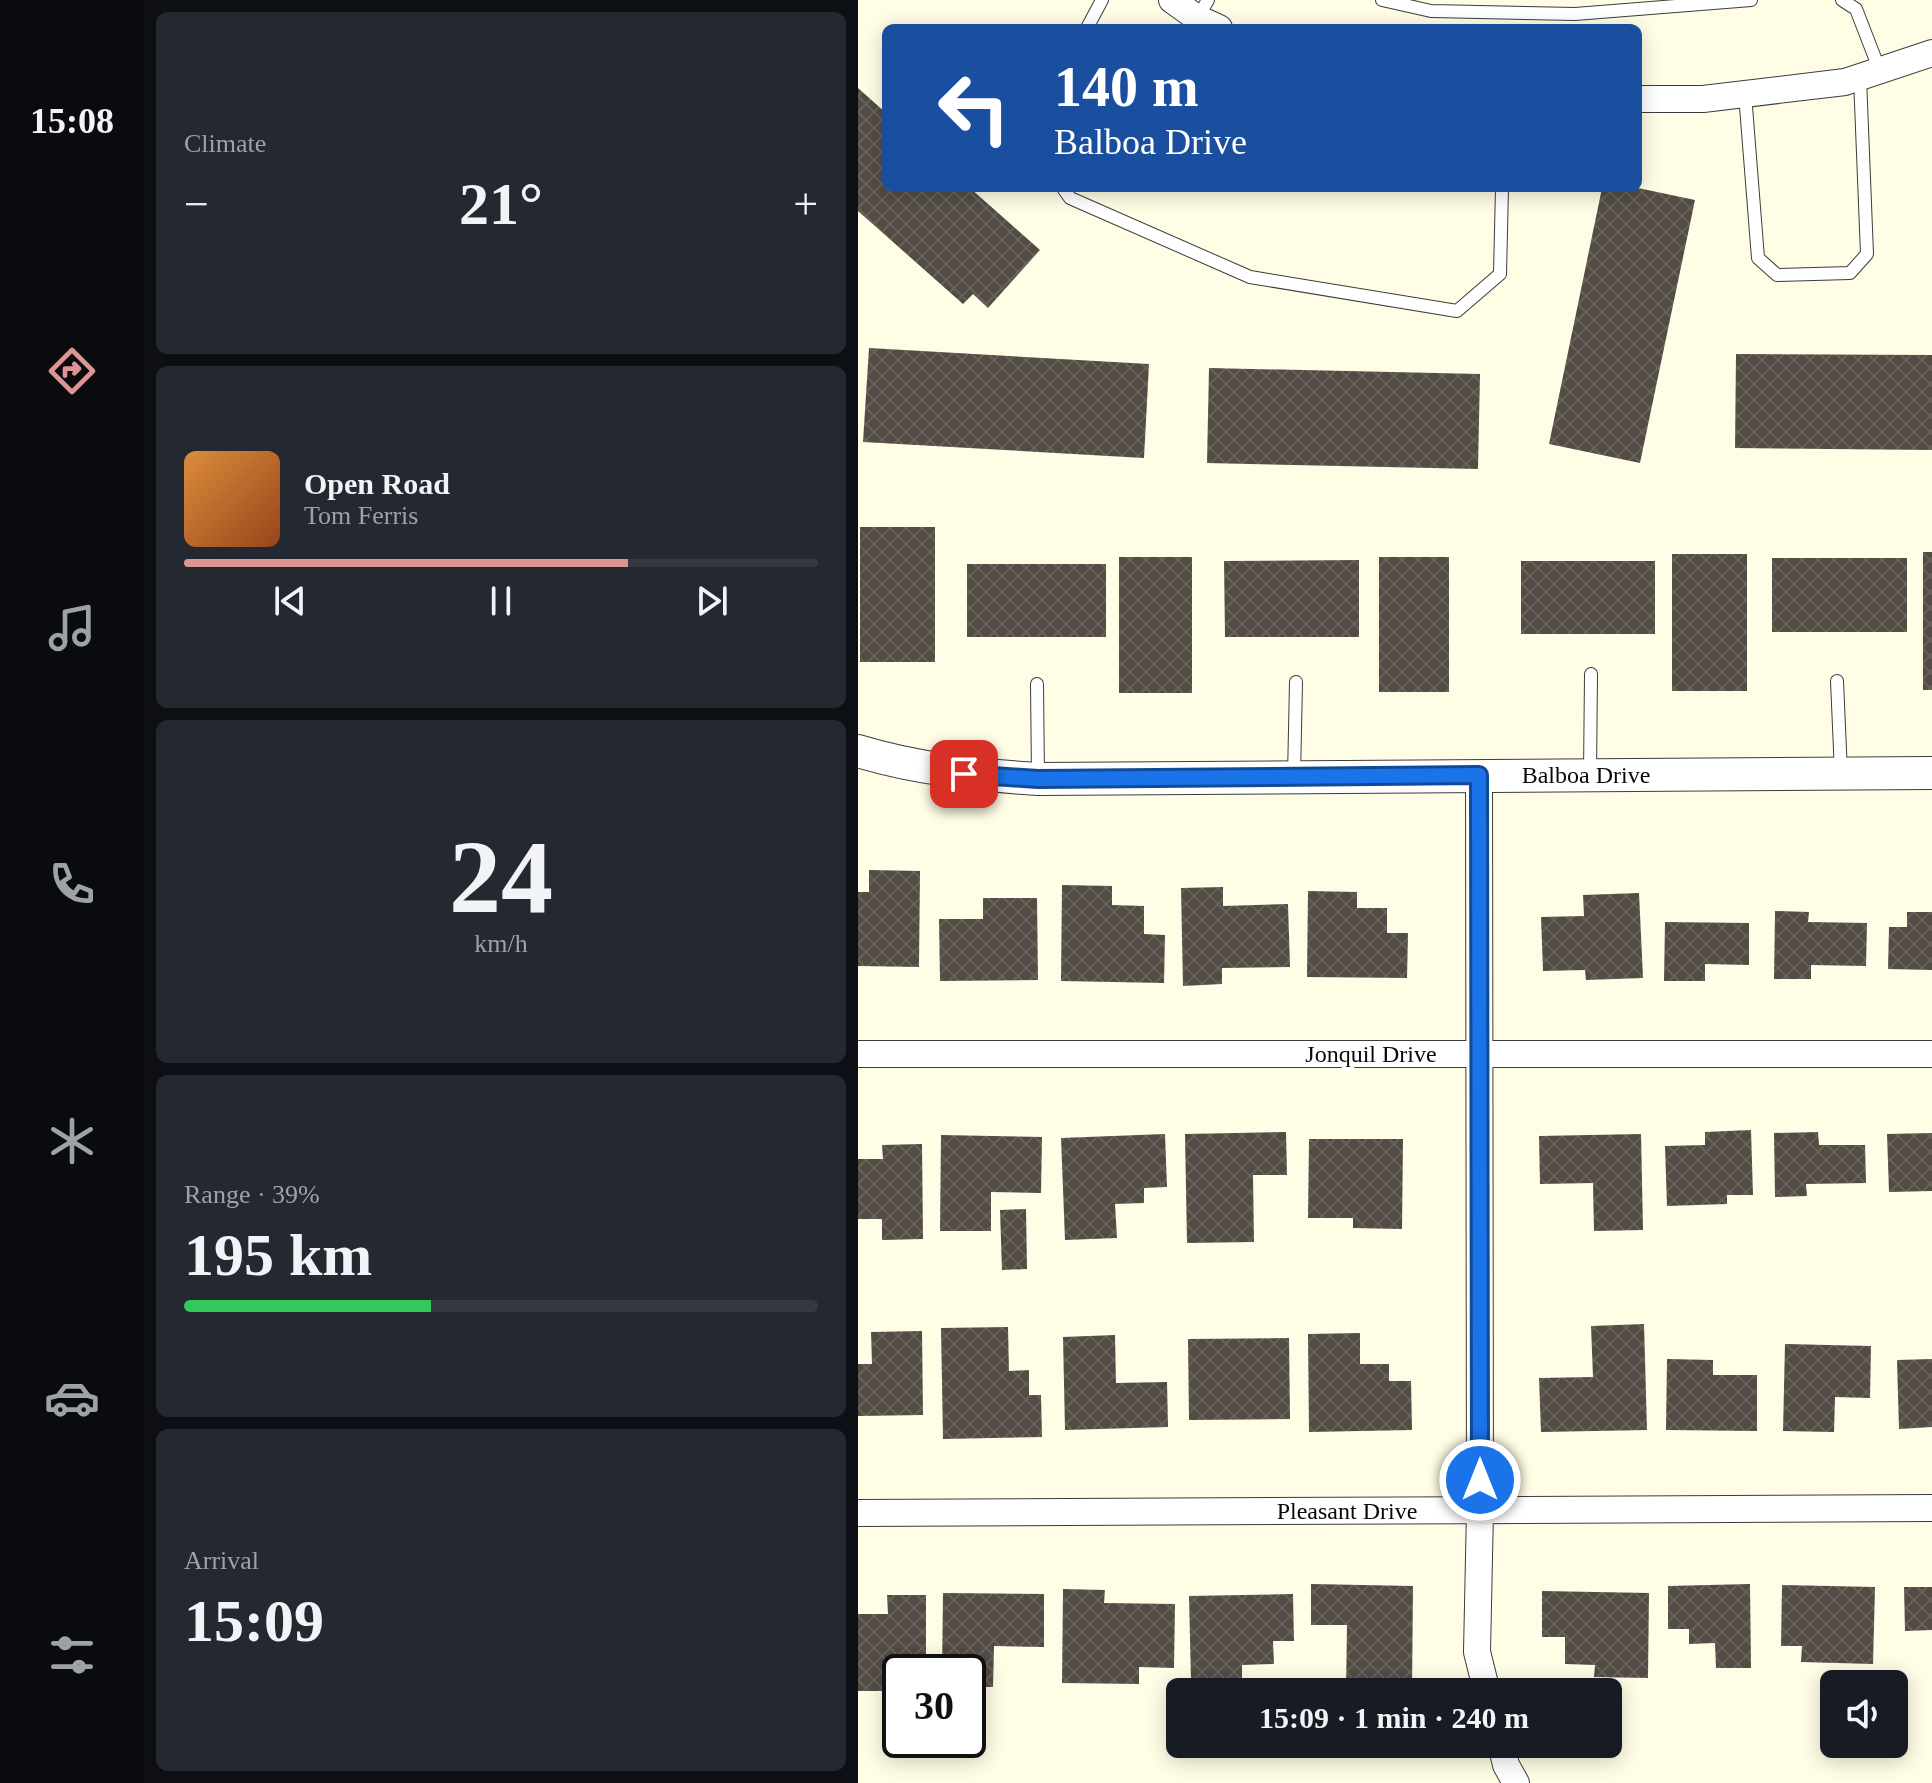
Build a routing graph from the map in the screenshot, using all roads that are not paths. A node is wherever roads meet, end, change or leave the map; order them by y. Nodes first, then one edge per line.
1 (1102, 0) edge
2 (1172, 0) edge
3 (1382, 0) edge
4 (1751, 0) edge
5 (1842, 0) edge
6 (1208, 15) edge
7 (1089, 24) edge
8 (1932, 53) edge
9 (1870, 74) junction
10 (1745, 94) junction
11 (1642, 99) edge
12 (1066, 192) edge
13 (1502, 192) edge
14 (1591, 674) dead end
15 (1837, 681) dead end
16 (1296, 682) dead end
17 (1037, 684) dead end
18 (858, 751) edge
19 (1841, 773) junction
20 (1932, 773) edge
21 (1590, 774) junction
22 (1479, 775) junction
23 (1294, 777) junction
24 (1038, 779) junction
25 (858, 1054) edge
26 (1478, 1054) junction
27 (1932, 1054) edge
28 (1932, 1508) edge
29 (1480, 1510) junction
30 (858, 1513) edge
31 (1484, 1678) edge
32 (1504, 1758) edge
33 (1516, 1783) edge

1 - 7 lane
2 - 6 street
3 - 4 lane
5 - 9 lane
8 - 9 street
9 - 10 street
9 - 10 lane
10 - 11 street
12 - 13 lane
14 - 21 lane
15 - 19 lane
16 - 23 lane
17 - 24 lane
18 - 24 street, Balboa Drive
19 - 20 street, Balboa Drive
19 - 21 street, Balboa Drive
21 - 22 street, Balboa Drive
22 - 23 street, Balboa Drive
22 - 26 street
23 - 24 street, Balboa Drive
25 - 26 street, Jonquil Drive
26 - 27 street, Jonquil Drive
26 - 29 street
28 - 29 street, Pleasant Drive
29 - 30 street, Pleasant Drive
29 - 31 street
32 - 33 street

